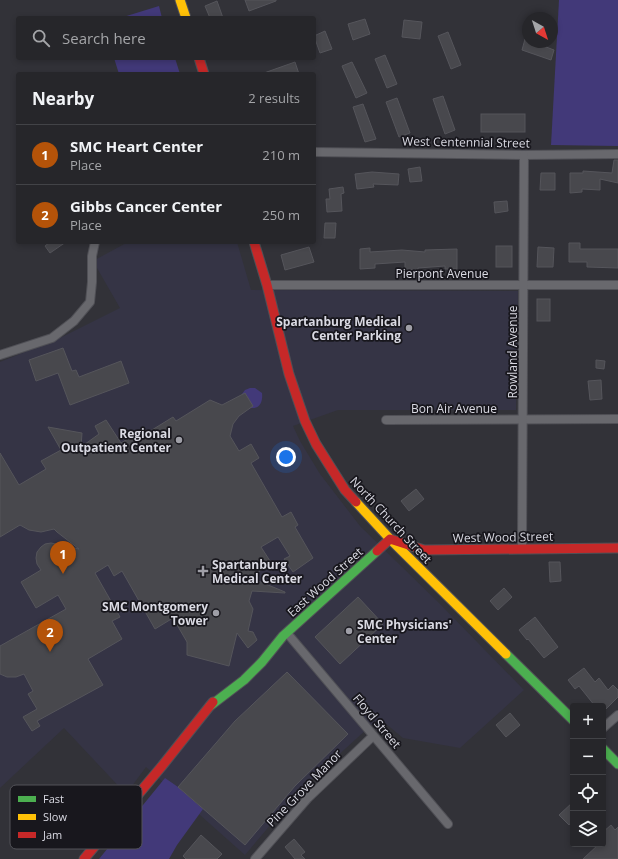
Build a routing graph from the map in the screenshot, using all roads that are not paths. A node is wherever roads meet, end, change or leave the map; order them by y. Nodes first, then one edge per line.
1 (180, 0) edge
2 (185, 16) edge
3 (200, 60) edge
4 (203, 72) edge
5 (316, 152) edge
6 (618, 154) edge
7 (524, 155) junction
8 (95, 244) edge
9 (255, 244) edge
10 (267, 285) junction
11 (524, 285) junction
12 (618, 285) edge
13 (0, 355) edge
14 (618, 419) edge
15 (386, 420) dead end
16 (523, 420) junction
17 (390, 539) junction
18 (522, 548) junction
19 (618, 548) edge
20 (287, 633) junction
21 (618, 715) edge
22 (570, 717) edge
23 (606, 725) edge
24 (373, 736) junction
25 (606, 752) edge
26 (618, 764) edge
27 (142, 789) edge
28 (448, 824) dead end
29 (92, 849) edge
30 (84, 859) edge
31 (255, 859) edge

1 - 2 street
3 - 4 street
5 - 7 street, West Centennial Street
6 - 7 street, West Centennial Street
7 - 11 street, Rowland Avenue
8 - 13 street
9 - 10 street, North Church Street
10 - 11 street, Pierpont Avenue
10 - 17 street, North Church Street
11 - 12 street, Pierpont Avenue
11 - 16 street, Rowland Avenue
14 - 16 street, Bon Air Avenue
15 - 16 street, Bon Air Avenue
16 - 18 street, Rowland Avenue
17 - 18 street, West Wood Street
17 - 20 street, East Wood Street
17 - 22 street, North Church Street
18 - 19 street, West Wood Street
20 - 24 street, Floyd Street
20 - 27 street, East Wood Street
21 - 23 street
24 - 28 street, Floyd Street
24 - 31 street, Pine Grove Manor
25 - 26 street
29 - 30 street, East Wood Street

